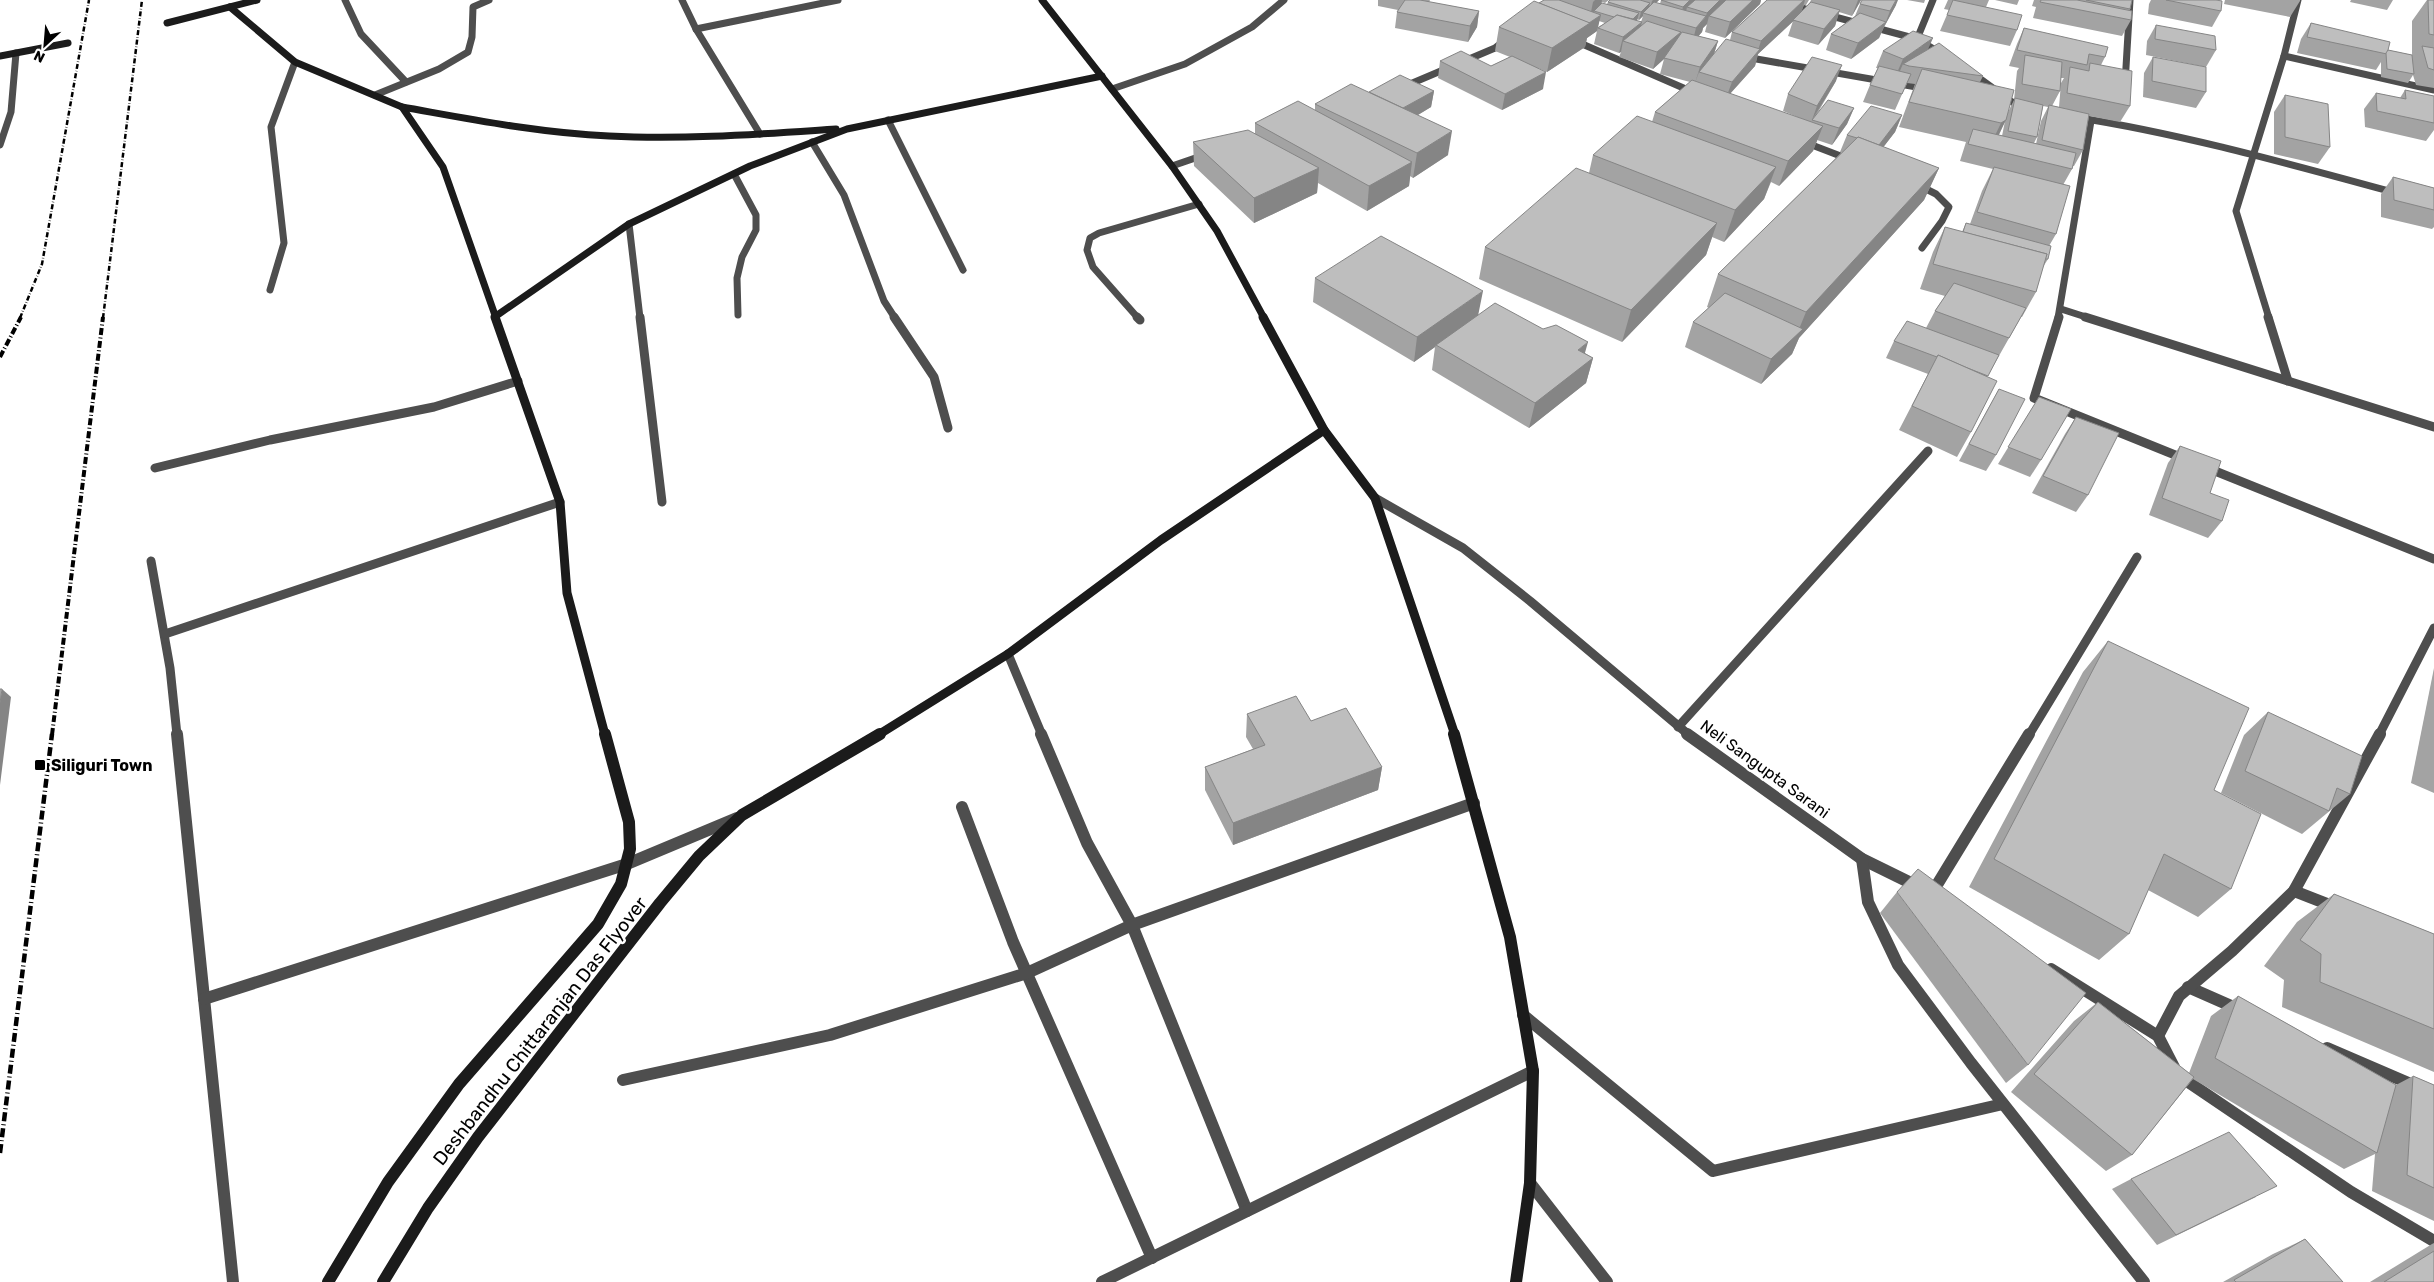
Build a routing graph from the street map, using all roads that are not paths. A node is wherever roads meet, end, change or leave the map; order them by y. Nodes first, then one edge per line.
1 (257, 0) edge
2 (345, 0) edge
3 (488, 0) edge
4 (682, 0) edge
5 (838, 0) edge
6 (1042, 0) edge
7 (1284, 0) edge
8 (1772, 0) edge
9 (1933, 0) edge
10 (2130, 0) edge
11 (2298, 0) edge
12 (241, 2) edge
13 (230, 6) junction
14 (166, 23) dead end
15 (696, 29) junction
16 (1561, 35) edge
17 (1508, 37) edge
18 (1917, 39) junction
19 (68, 44) dead end
20 (16, 53) junction
21 (0, 56) edge
22 (1737, 56) edge
23 (2284, 56) junction
24 (1951, 59) edge
25 (295, 62) junction
26 (1967, 70) edge
27 (1102, 76) junction
28 (406, 82) junction
29 (1112, 89) junction
30 (1936, 90) edge
31 (2434, 90) edge
32 (1392, 91) edge
33 (375, 95) junction
34 (2125, 96) edge
35 (1702, 97) edge
36 (1995, 101) edge
37 (2015, 104) junction
38 (2024, 106) edge
39 (402, 107) junction
40 (2063, 115) edge
41 (2124, 115) edge
42 (888, 120) junction
43 (2091, 121) junction
44 (2124, 125) junction
45 (847, 129) junction
46 (760, 134) junction
47 (1798, 139) edge
48 (812, 142) junction
49 (0, 145) edge
50 (1209, 154) edge
51 (2255, 155) junction
52 (1854, 162) edge
53 (1172, 166) junction
54 (734, 174) junction
55 (1910, 182) edge
56 (2403, 195) edge
57 (1199, 204) junction
58 (629, 224) junction
59 (1922, 248) dead end
60 (963, 270) dead end
61 (270, 290) dead end
62 (2060, 309) junction
63 (738, 315) dead end
64 (496, 316) junction
65 (1140, 320) dead end
66 (518, 381) junction
67 (2288, 381) junction
68 (2434, 427) edge
69 (948, 428) dead end
70 (1324, 430) junction
71 (1928, 451) dead end
72 (155, 468) dead end
73 (1375, 498) junction
74 (560, 502) junction
75 (662, 502) dead end
76 (2137, 557) dead end
77 (2434, 559) edge
78 (151, 561) dead end
79 (2434, 628) edge
80 (165, 634) junction
81 (1008, 654) junction
82 (1678, 727) junction
83 (1474, 803) junction
84 (962, 807) dead end
85 (742, 815) junction
86 (1862, 859) junction
87 (627, 864) junction
88 (2294, 891) junction
89 (2346, 912) edge
90 (1132, 924) junction
91 (2040, 962) edge
92 (1027, 973) junction
93 (2188, 987) junction
94 (204, 999) junction
95 (1523, 1015) junction
96 (2252, 1015) edge
97 (2158, 1036) junction
98 (2316, 1043) edge
99 (1532, 1071) junction
100 (623, 1080) dead end
101 (2434, 1094) edge
102 (2003, 1104) junction
103 (1530, 1183) junction
104 (1247, 1211) junction
105 (2434, 1242) edge
106 (1152, 1258) junction
107 (233, 1282) edge
108 (328, 1282) edge
109 (383, 1282) edge
110 (1102, 1282) edge
111 (1516, 1282) edge
112 (1607, 1282) edge
113 (2144, 1282) edge

1 - 12 street
2 - 28 street
3 - 28 street
4 - 15 street
5 - 15 street
6 - 27 street
7 - 29 street
8 - 18 street
9 - 18 street
10 - 34 street
11 - 23 street
12 - 13 street
13 - 14 street
13 - 25 street
15 - 46 street
16 - 35 street
17 - 32 street
18 - 24 street
19 - 20 street
20 - 21 street
20 - 49 street
22 - 30 street
23 - 31 street
23 - 51 street
25 - 33 street
25 - 61 street
26 - 37 street
27 - 29 street
27 - 42 street
28 - 33 street
29 - 53 street
33 - 39 street
36 - 37 street
37 - 38 street
39 - 46 street
39 - 64 street
40 - 43 street
41 - 44 street
42 - 45 street
42 - 60 street
43 - 44 street
43 - 62 street
44 - 51 street
45 - 46 street
45 - 48 street
47 - 52 street
48 - 54 street
48 - 69 street
50 - 53 street
51 - 56 street
51 - 67 street
53 - 57 street
54 - 58 street
54 - 63 street
55 - 59 street
57 - 65 street
57 - 70 street
58 - 64 street
58 - 75 street
62 - 67 street
62 - 77 street
64 - 66 street
66 - 72 street
66 - 74 street
67 - 68 street
70 - 73 street
70 - 81 street, Deshbandhu Chittaranjan Das Flyover
71 - 82 street
73 - 82 street, Neli Sangupta Sarani
73 - 83 street
74 - 80 street
74 - 87 street
76 - 86 street, Neli Sangupta Sarani
78 - 80 street
79 - 88 street
80 - 94 street
81 - 85 street, Deshbandhu Chittaranjan Das Flyover
81 - 90 street
82 - 86 street, Neli Sangupta Sarani
83 - 90 street
83 - 95 street
84 - 92 street
85 - 87 street
85 - 109 street, Deshbandhu Chittaranjan Das Flyover
86 - 102 street
87 - 94 street
87 - 108 street
88 - 89 street
88 - 93 street
90 - 92 street
90 - 104 street
91 - 97 street
92 - 100 street
92 - 106 street
93 - 96 street
93 - 97 street
94 - 107 street
95 - 99 street
95 - 102 street
97 - 105 street
98 - 101 street
99 - 103 street
99 - 104 street
102 - 113 street
103 - 111 street
103 - 112 street
104 - 106 street
106 - 110 street

